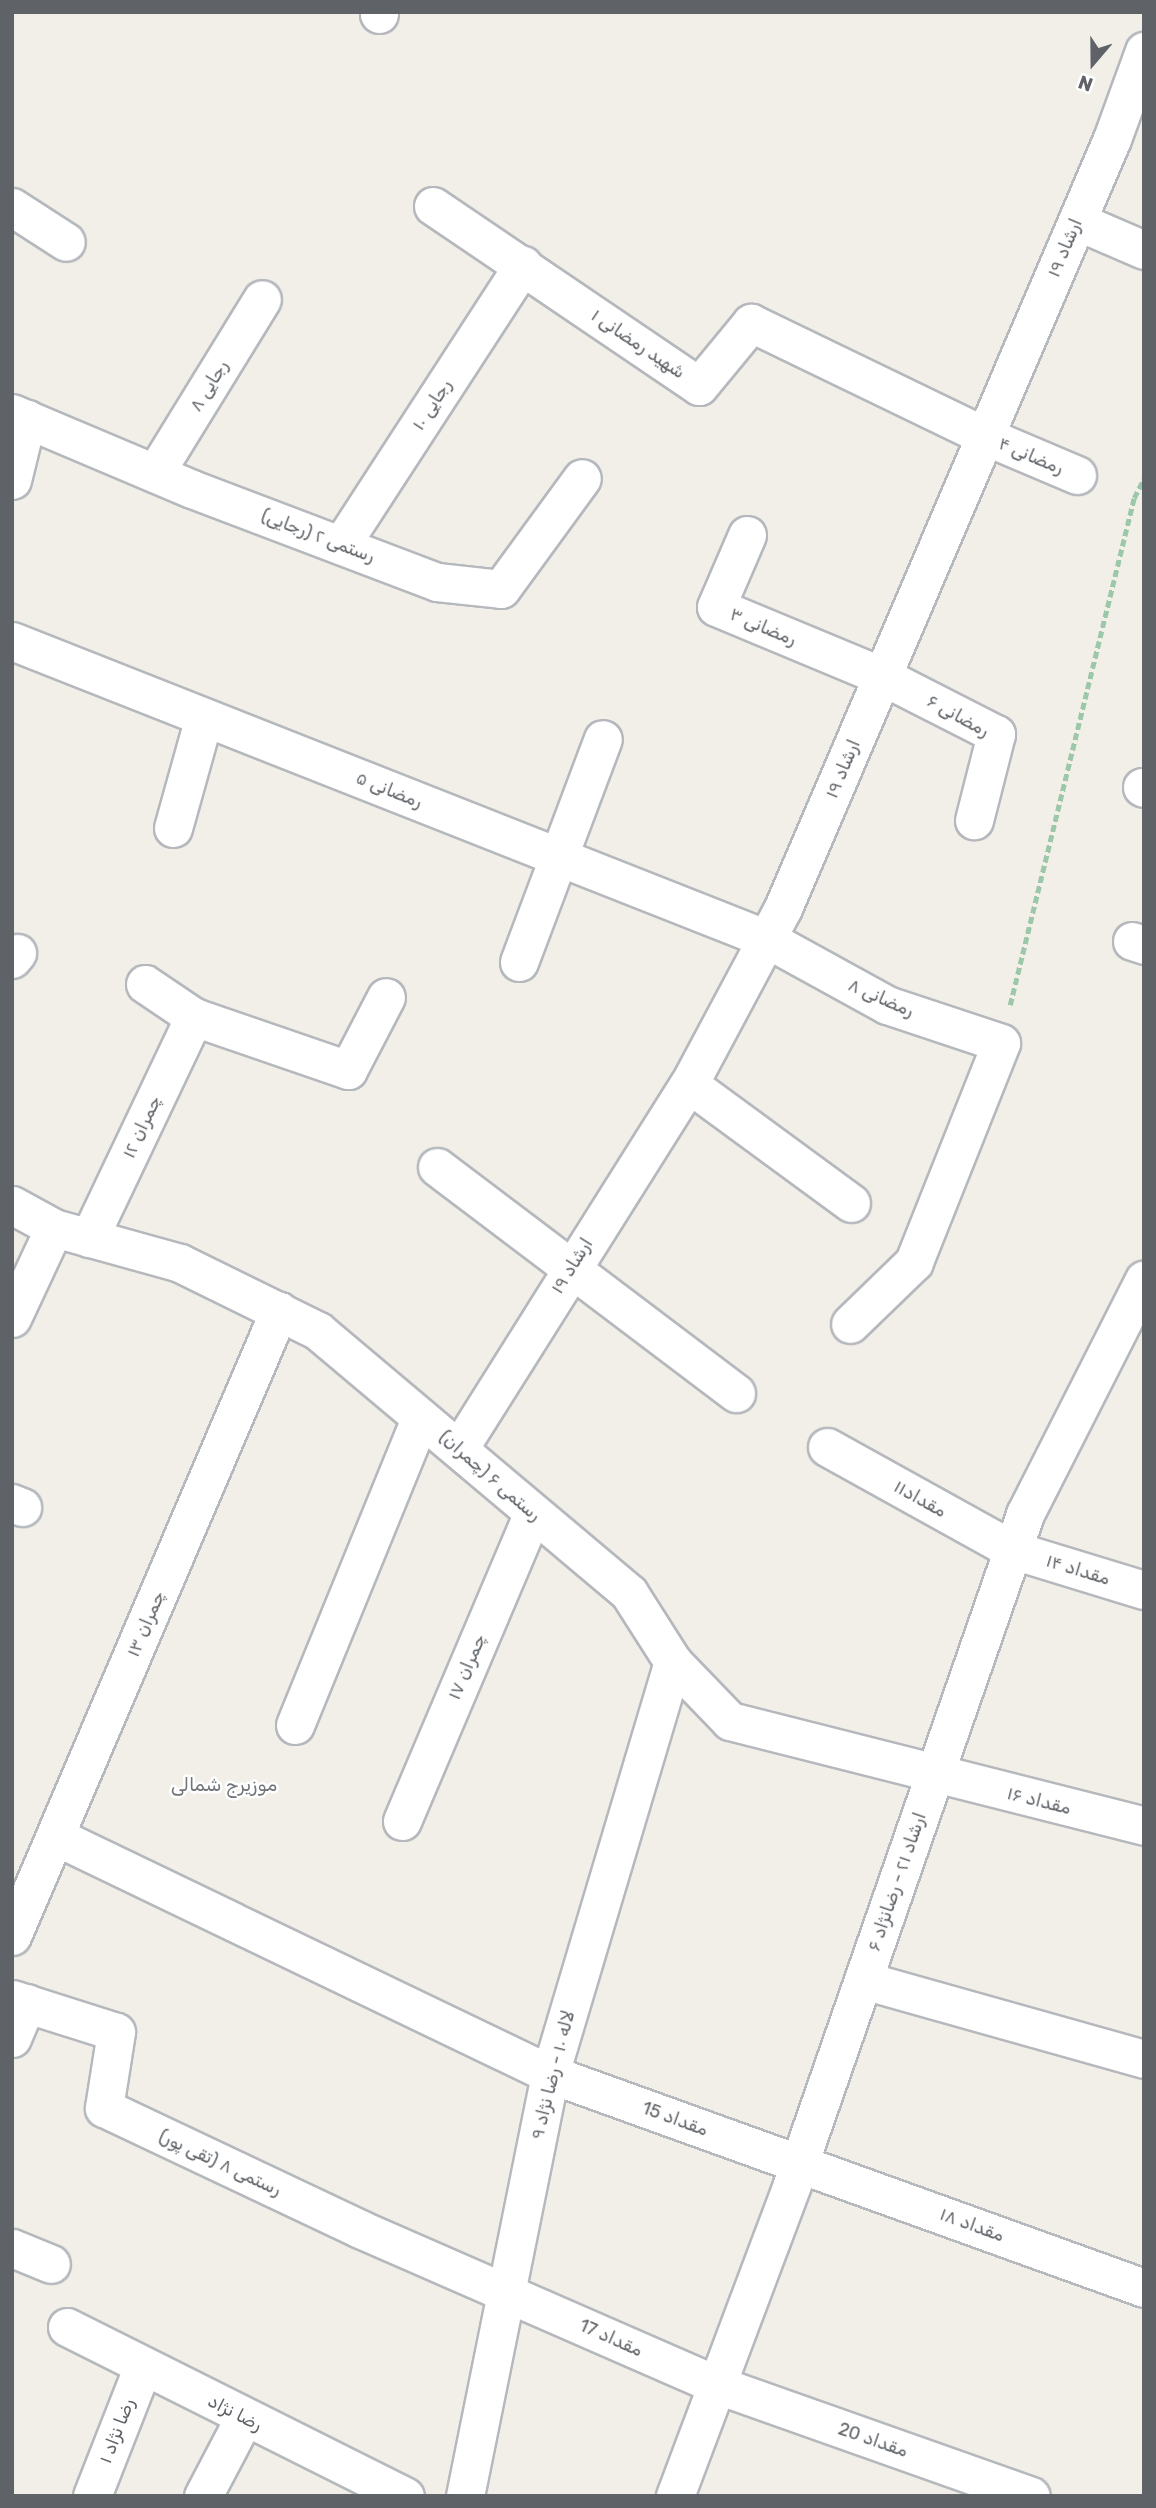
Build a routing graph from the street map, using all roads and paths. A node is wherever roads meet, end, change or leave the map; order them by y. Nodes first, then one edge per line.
1 (1144, 51) edge
2 (433, 205) dead end
3 (12, 207) edge
4 (1077, 221) junction
5 (66, 242) dead end
6 (1144, 250) edge
7 (523, 265) junction
8 (262, 299) dead end
9 (20, 416) edge
10 (985, 436) junction
11 (155, 473) junction
12 (1077, 475) dead end
13 (582, 478) dead end
14 (1144, 478) edge
15 (12, 480) edge
16 (747, 535) dead end
17 (341, 545) junction
18 (12, 641) edge
19 (883, 676) junction
20 (204, 717) junction
21 (603, 739) dead end
22 (974, 820) dead end
23 (173, 828) dead end
24 (559, 858) junction
25 (767, 939) junction
26 (519, 962) dead end
27 (145, 984) dead end
28 (386, 996) dead end
29 (194, 1017) junction
30 (1001, 1043) junction
31 (689, 1084) junction
32 (437, 1167) dead end
33 (851, 1203) dead end
34 (12, 1205) edge
35 (54, 1228) junction
36 (89, 1238) junction
37 (569, 1269) junction
38 (1143, 1283) edge
39 (279, 1311) junction
40 (12, 1318) edge
41 (850, 1324) dead end
42 (736, 1394) dead end
43 (420, 1419) junction
44 (460, 1447) junction
45 (827, 1447) dead end
46 (533, 1513) junction
47 (1013, 1550) junction
48 (1144, 1590) edge
49 (673, 1662) junction
50 (295, 1725) dead end
51 (935, 1776) junction
52 (402, 1821) dead end
53 (1144, 1826) edge
54 (55, 1836) junction
55 (12, 1936) edge
56 (863, 1980) junction
57 (20, 2001) edge
58 (12, 2038) edge
59 (1144, 2059) edge
60 (550, 2074) junction
61 (799, 2163) junction
62 (12, 2248) edge
63 (51, 2264) dead end
64 (1144, 2288) edge
65 (507, 2291) junction
66 (67, 2327) dead end
67 (143, 2366) junction
68 (715, 2384) junction
69 (244, 2418) junction
70 (992, 2489) edge
71 (92, 2496) edge
72 (203, 2496) edge
73 (405, 2496) edge
74 (465, 2496) edge
75 (675, 2496) edge
76 (1031, 2496) edge

1 - 4 street, ارشاد ۱۹
2 - 7 street, شهید رمضانی ۱
3 - 5 street
4 - 6 street
4 - 10 street, ارشاد ۱۹
7 - 10 street, شهید رمضانی ۱
7 - 17 street, رجایی ۱۰
8 - 11 street, رجایی ۸
9 - 11 street, رستمی ۲ (رجایی)
9 - 15 street
10 - 12 street, رمضانی ۴
10 - 19 street, ارشاد ۱۹
11 - 17 street, رستمی ۲ (رجایی)
13 - 17 street, رستمی ۲ (رجایی)
14 - 30 path
16 - 19 street, رمضانی ۳
18 - 20 street, رمضانی ۵
19 - 22 street, رمضانی ۶
19 - 25 street, ارشاد ۱۹
20 - 23 street
20 - 24 street, رمضانی ۵
21 - 24 street
24 - 25 street, رمضانی ۵
24 - 26 street
25 - 30 street, رمضانی ۸
25 - 31 street, ارشاد ۱۹
27 - 29 street
28 - 29 street
29 - 36 street, چمران ۱۲
30 - 41 street
31 - 33 street
31 - 37 street, ارشاد ۱۹
32 - 37 street
34 - 35 street, رستمی ۶ (چمران)
35 - 36 street, رستمی ۶ (چمران)
35 - 40 street
36 - 39 street, رستمی ۶ (چمران)
37 - 42 street
37 - 44 street, ارشاد ۱۹
38 - 47 street, ارشاد ۲۱ - رضانژاد ۶
39 - 43 street, رستمی ۶ (چمران)
39 - 54 street, چمران ۱۳
43 - 44 street, رستمی ۶ (چمران)
43 - 50 street
44 - 46 street, رستمی ۶ (چمران)
45 - 47 street, مقداد۱۱
46 - 49 street, رستمی ۶ (چمران)
46 - 52 street, چمران ۱۷
47 - 48 street, مقداد ۱۴
47 - 51 street, ارشاد ۲۱ - رضانژاد ۶
49 - 51 street, رستمی ۶ (چمران)
49 - 60 street, لاله ۱۰ - رضا نژاد ۹
51 - 53 street, مقداد ۱۶
51 - 56 street, ارشاد ۲۱ - رضانژاد ۶
54 - 55 street, چمران ۱۳
54 - 60 street, مقداد 15
56 - 59 street
56 - 61 street, ارشاد ۲۱ - رضانژاد ۶
57 - 58 street
57 - 65 street, رستمی ۸ (تقی پور)
60 - 61 street, مقداد 15
60 - 65 street, لاله ۱۰ - رضا نژاد ۹
61 - 64 street, مقداد ۱۸
61 - 68 street, ارشاد ۲۱ - رضانژاد ۶
62 - 63 street
65 - 68 street, مقداد 17
65 - 74 street, لاله ۱۰ - رضا نژاد ۹
66 - 67 street, رضا نژاد
67 - 69 street, رضا نژاد
67 - 71 street, رضا نژاد ۱
68 - 70 street, مقداد 20
68 - 75 street, ارشاد ۲۱ - رضانژاد ۶
69 - 72 street
69 - 73 street, رضا نژاد
70 - 76 street, مقداد 20

